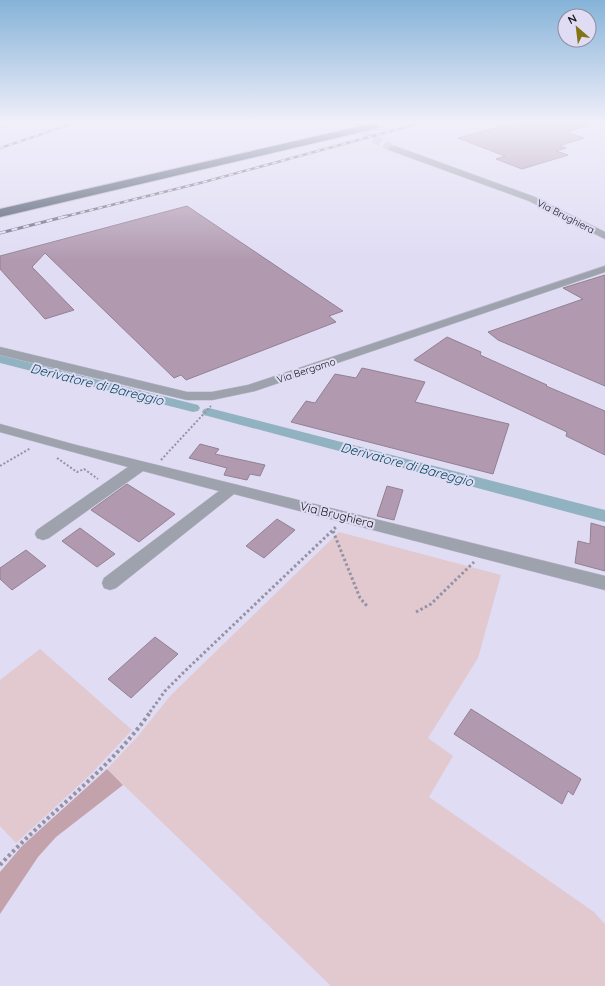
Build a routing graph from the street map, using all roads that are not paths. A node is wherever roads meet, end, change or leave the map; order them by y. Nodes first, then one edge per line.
1 (159, 168) edge
2 (195, 168) edge
3 (447, 168) edge
4 (0, 204) edge
5 (0, 214) edge
6 (605, 236) edge
7 (605, 269) edge
8 (0, 351) edge
9 (0, 428) edge
10 (142, 465) junction
11 (232, 488) junction
12 (42, 534) dead end
13 (110, 583) dead end
14 (605, 583) edge

1 - 4 highway
2 - 5 highway
3 - 6 street, Via Brughiera
7 - 8 street, Via Bergamo
9 - 10 street, Via Brughiera
10 - 11 street, Via Brughiera
10 - 12 street
11 - 13 street
11 - 14 street, Via Brughiera

